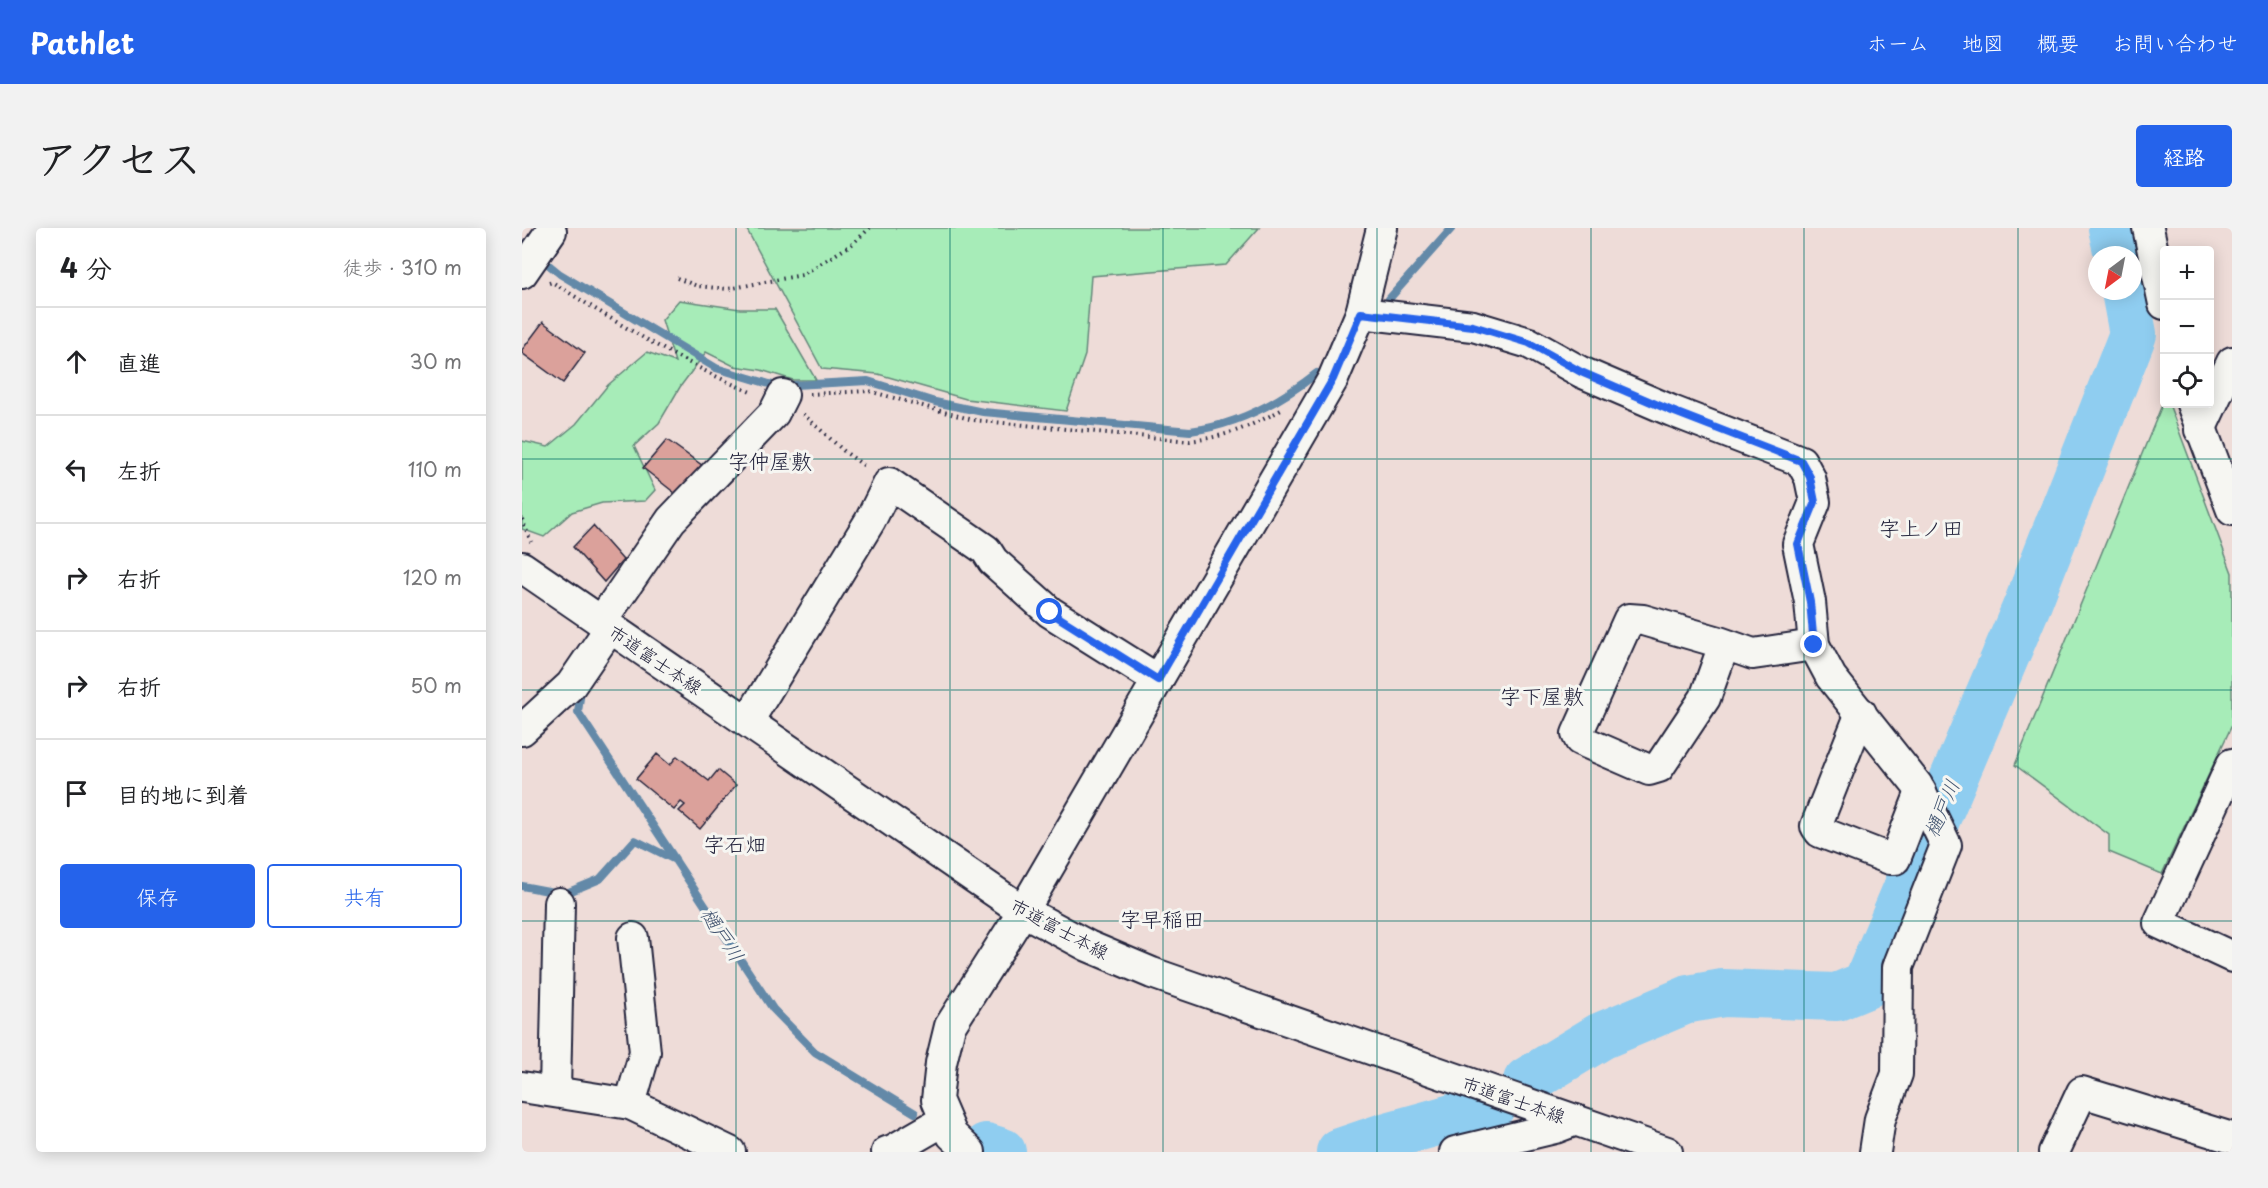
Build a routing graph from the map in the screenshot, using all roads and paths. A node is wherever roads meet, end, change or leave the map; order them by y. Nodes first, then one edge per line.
1 (870, 228) edge
2 (1382, 228) edge
3 (2148, 228) edge
4 (537, 259) edge
5 (677, 278) dead end
6 (2163, 300) edge
7 (1361, 313) junction
8 (2232, 362) edge
9 (783, 395) junction
10 (1313, 411) junction
11 (2196, 417) edge
12 (889, 483) junction
13 (2232, 510) edge
14 (522, 567) edge
15 (605, 625) junction
16 (1724, 645) junction
17 (1814, 645) junction
18 (1158, 680) junction
19 (1861, 713) junction
20 (748, 721) junction
21 (522, 730) edge
22 (2232, 764) edge
23 (1925, 798) junction
24 (2225, 798) edge
25 (559, 903) dead end
26 (1023, 911) junction
27 (633, 938) dead end
28 (2232, 957) edge
29 (522, 1087) edge
30 (555, 1091) junction
31 (630, 1104) junction
32 (945, 1120) junction
33 (1576, 1120) junction
34 (2232, 1138) edge
35 (730, 1152) edge
36 (887, 1152) edge
37 (970, 1152) edge
38 (1455, 1152) edge
39 (1667, 1152) edge
40 (1875, 1152) edge
41 (2054, 1152) edge

1 - 5 path
2 - 7 street
3 - 6 street
4 - 9 path
7 - 10 street
7 - 17 street
8 - 11 street
9 - 10 path
9 - 12 path
9 - 15 street
10 - 18 street
11 - 13 street
12 - 18 street
12 - 20 street
14 - 15 street, 市道富士本線
15 - 20 street, 市道富士本線
15 - 21 street
16 - 16 street
16 - 17 street
17 - 19 street
18 - 26 street
19 - 23 street
19 - 23 street
20 - 26 street, 市道富士本線
22 - 24 street
23 - 40 street
24 - 28 street
25 - 30 street
26 - 32 street
26 - 33 street, 市道富士本線
27 - 31 street
29 - 30 street
30 - 31 street
31 - 35 street
32 - 36 street
32 - 37 street
33 - 38 street
33 - 39 street, 市道富士本線
34 - 41 street

